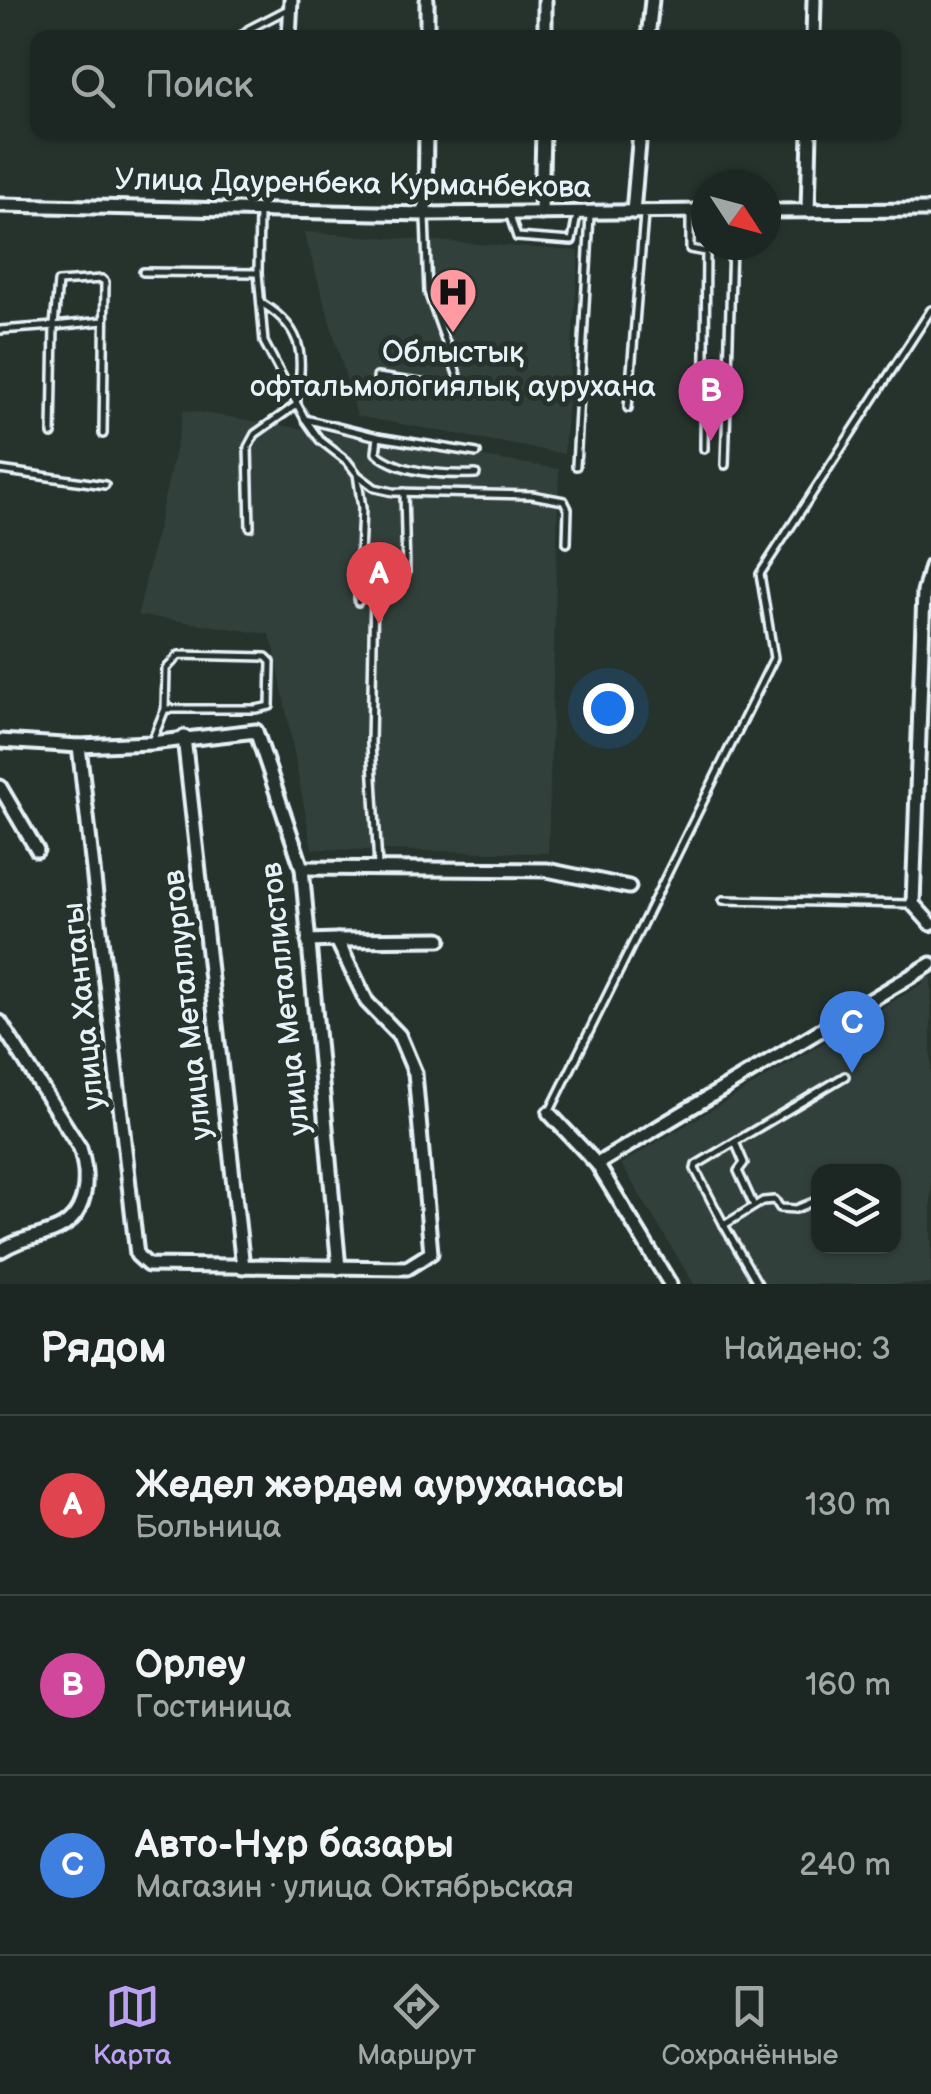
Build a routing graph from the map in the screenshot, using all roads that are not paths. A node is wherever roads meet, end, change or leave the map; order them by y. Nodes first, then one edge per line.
1 (428, 0) edge
2 (546, 0) edge
3 (652, 0) edge
4 (814, 0) edge
5 (291, 4) edge
6 (247, 30) edge
7 (290, 30) edge
8 (427, 30) edge
9 (545, 30) edge
10 (649, 30) edge
11 (813, 30) edge
12 (426, 140) edge
13 (543, 140) edge
14 (640, 140) edge
15 (810, 140) edge
16 (0, 205) edge
17 (259, 210) junction
18 (931, 210) edge
19 (781, 211) edge
20 (808, 211) junction
21 (584, 212) junction
22 (638, 212) junction
23 (690, 212) joint
24 (510, 213) junction
25 (541, 213) junction
26 (425, 214) junction
27 (732, 260) edge
28 (143, 272) dead end
29 (258, 273) junction
30 (263, 304) junction
31 (931, 310) edge
32 (103, 320) junction
33 (54, 326) junction
34 (0, 330) edge
35 (376, 377) dead end
36 (462, 388) junction
37 (492, 393) dead end
38 (296, 405) junction
39 (628, 408) dead end
40 (304, 419) junction
41 (52, 434) dead end
42 (103, 434) dead end
43 (378, 437) junction
44 (704, 449) dead end
45 (477, 453) dead end
46 (725, 465) dead end
47 (576, 466) dead end
48 (0, 470) edge
49 (357, 474) junction
50 (476, 474) dead end
51 (105, 485) dead end
52 (404, 492) junction
53 (250, 527) dead end
54 (567, 543) dead end
55 (931, 566) edge
56 (358, 602) dead end
57 (165, 709) junction
58 (184, 737) junction
59 (0, 741) edge
60 (151, 742) junction
61 (80, 746) junction
62 (0, 787) edge
63 (37, 850) dead end
64 (302, 868) junction
65 (378, 869) junction
66 (629, 887) dead end
67 (722, 900) dead end
68 (914, 904) junction
69 (931, 924) edge
70 (440, 939) dead end
71 (338, 940) junction
72 (308, 941) junction
73 (931, 964) edge
74 (0, 1022) edge
75 (845, 1076) dead end
76 (549, 1113) joint
77 (735, 1142) junction
78 (597, 1164) junction
79 (811, 1203) edge
80 (754, 1206) junction
81 (724, 1225) junction
82 (0, 1252) edge
83 (243, 1267) junction
84 (339, 1268) junction
85 (670, 1284) edge
86 (758, 1284) edge

1 - 8 street
2 - 9 street
3 - 10 street
4 - 11 street
5 - 6 lane
5 - 7 street
12 - 26 street
13 - 25 street
14 - 22 street
15 - 20 street
16 - 17 street, Улица Дауренбека Курманбекова
17 - 26 street, Улица Дауренбека Курманбекова
17 - 29 lane
18 - 20 street
19 - 20 street
21 - 22 street, Улица Дауренбека Курманбекова
21 - 24 lane
21 - 25 street, Улица Дауренбека Курманбекова
21 - 47 lane
22 - 23 street, Улица Дауренбека Курманбекова
22 - 39 lane
23 - 44 lane
24 - 25 street, Улица Дауренбека Курманбекова
24 - 26 street, Улица Дауренбека Курманбекова
26 - 36 lane
27 - 46 lane
28 - 29 lane
29 - 30 lane
30 - 38 lane
30 - 38 lane
31 - 76 lane
32 - 33 lane
32 - 33 lane
32 - 42 lane
33 - 34 lane
33 - 41 lane
35 - 36 lane
36 - 37 lane
38 - 40 lane
38 - 53 lane
40 - 43 lane
40 - 49 lane
43 - 45 lane
43 - 50 lane
48 - 51 lane
49 - 52 lane
49 - 56 lane
52 - 54 lane
52 - 65 lane
55 - 68 street
57 - 57 lane
57 - 60 lane
58 - 60 street
58 - 64 street, улица Металлистов
58 - 83 street, улица Металлургов
59 - 61 street
60 - 61 street
61 - 83 street, улица Хантагы
62 - 63 street
64 - 65 street
64 - 72 street, улица Металлистов
65 - 66 street
67 - 68 lane
68 - 69 street
70 - 71 street
71 - 72 street
71 - 84 street
72 - 84 street, улица Металлистов
73 - 78 street
74 - 82 street
75 - 77 lane
76 - 78 street
77 - 80 lane
77 - 81 lane
78 - 85 street
79 - 80 lane
80 - 81 lane
81 - 86 lane
83 - 84 street

